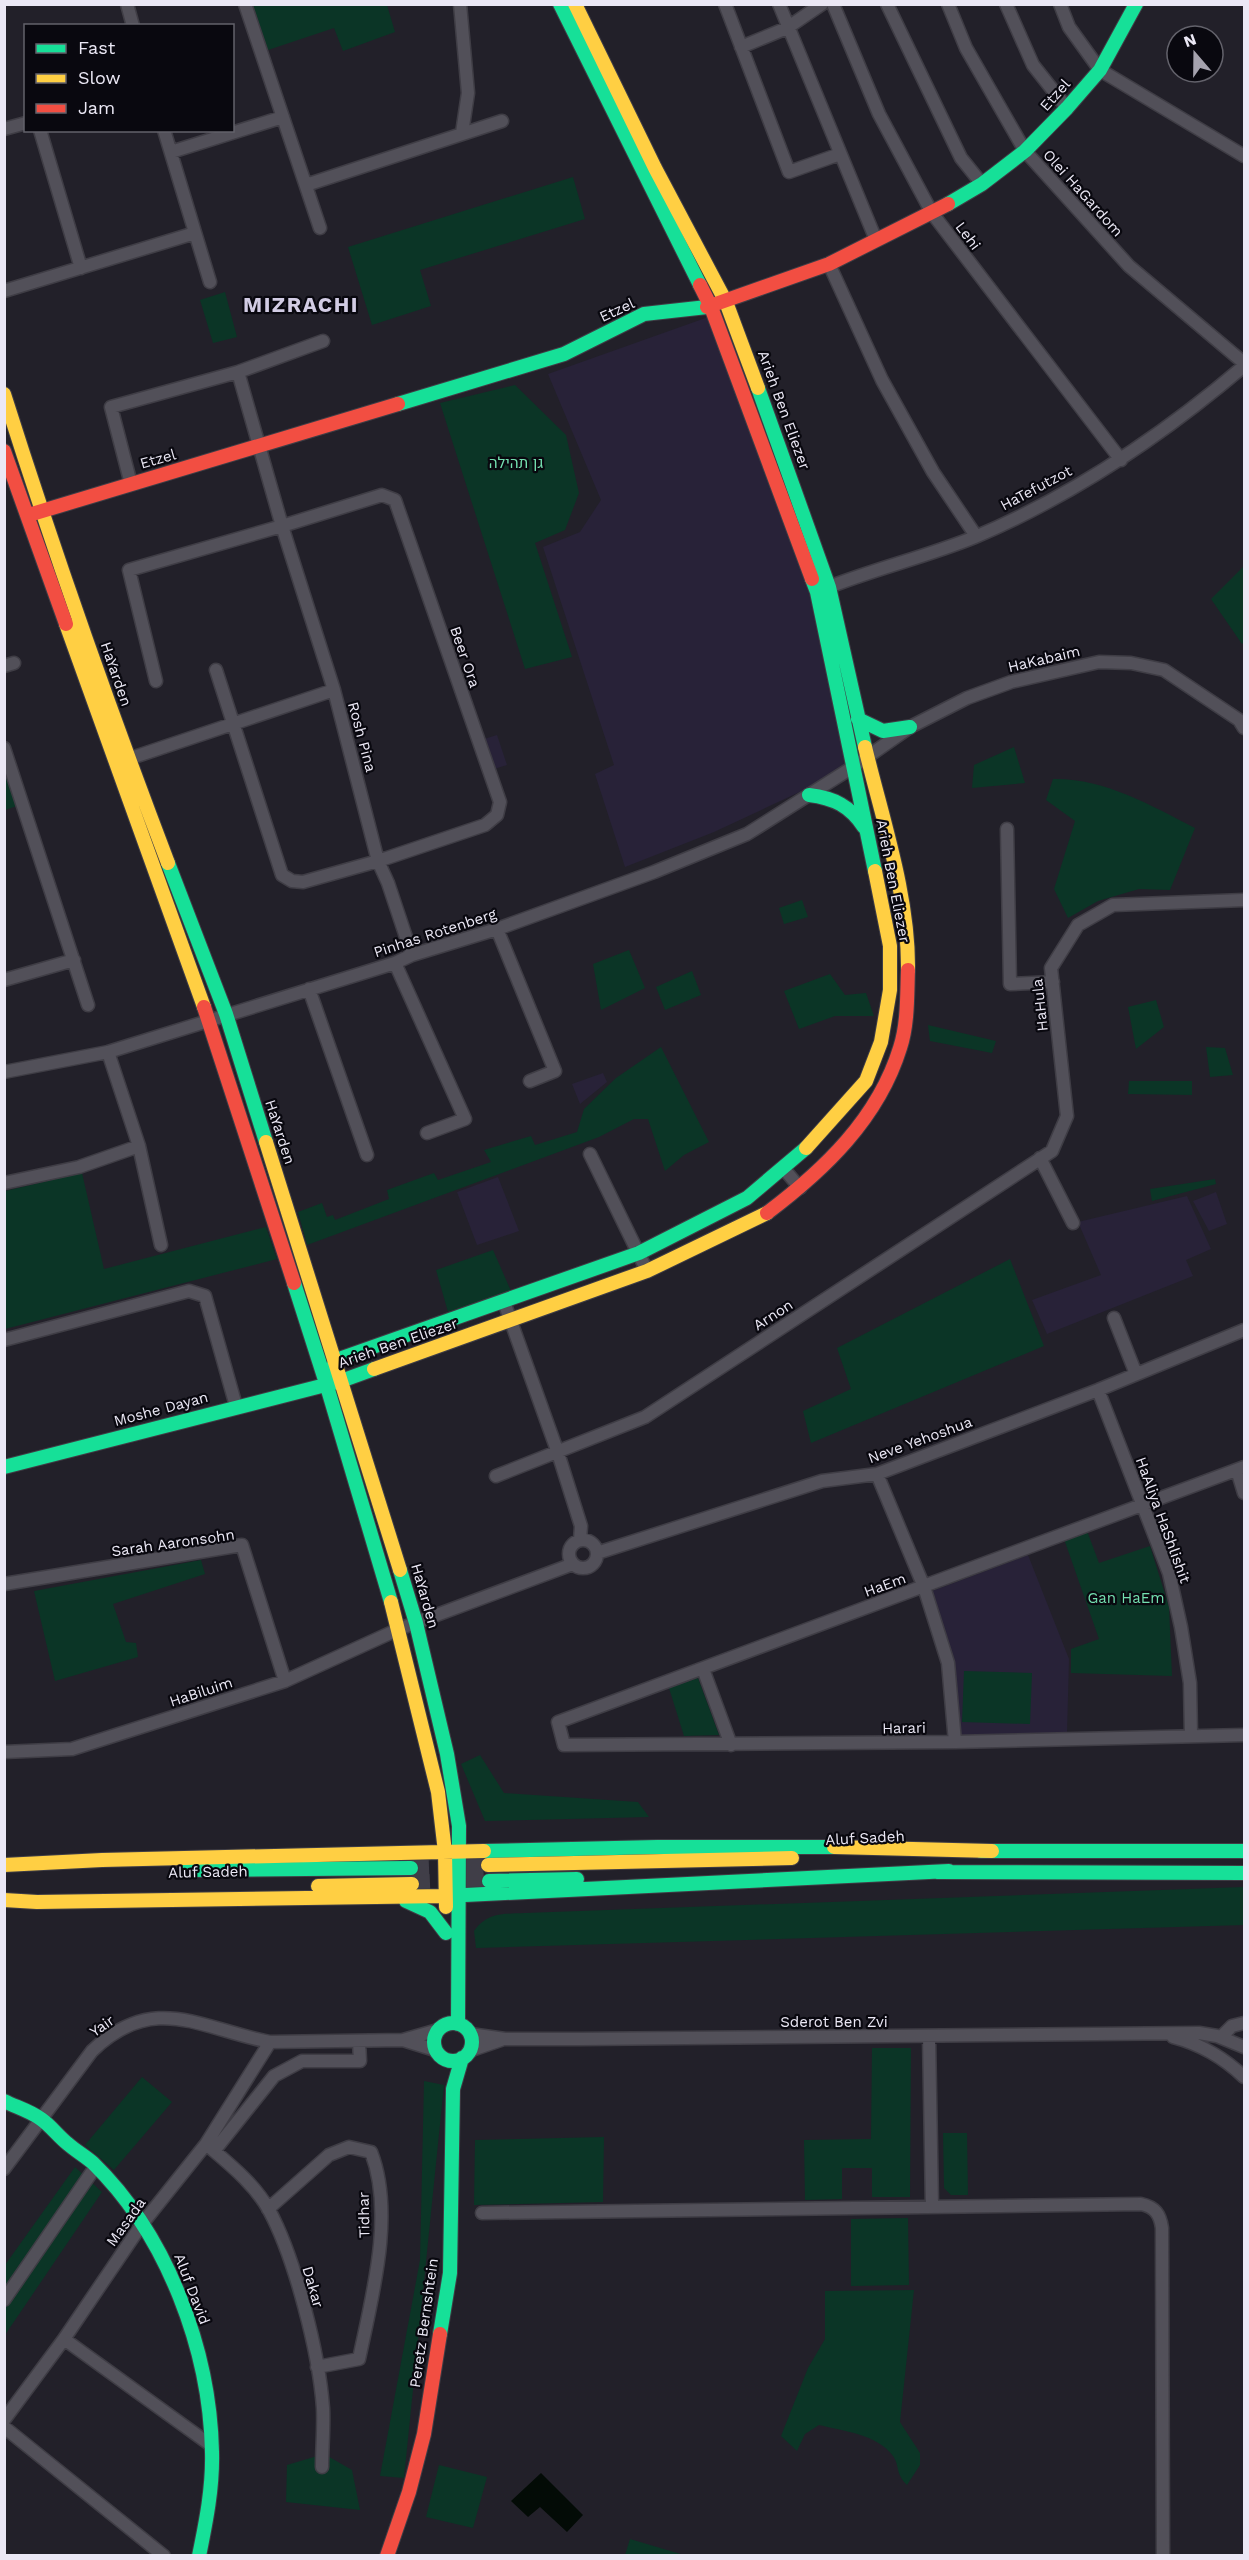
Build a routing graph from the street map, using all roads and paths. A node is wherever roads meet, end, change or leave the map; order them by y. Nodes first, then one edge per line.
1 (127, 4) edge
2 (245, 4) edge
3 (460, 4) edge
4 (560, 4) edge
5 (575, 4) edge
6 (725, 4) edge
7 (779, 4) edge
8 (822, 4) edge
9 (833, 4) edge
10 (887, 4) edge
11 (948, 4) edge
12 (1006, 4) edge
13 (1060, 4) edge
14 (1136, 4) edge
15 (132, 24) edge
16 (787, 28) junction
17 (741, 47) junction
18 (1100, 70) junction
19 (1067, 108) junction
20 (283, 117) junction
21 (502, 121) dead end
22 (24, 124) edge
23 (4, 129) edge
24 (41, 132) edge
25 (165, 132) edge
26 (462, 133) junction
27 (1025, 151) junction
28 (171, 152) junction
29 (840, 154) junction
30 (1245, 156) edge
31 (982, 184) junction
32 (306, 185) junction
33 (932, 213) junction
34 (320, 228) dead end
35 (195, 233) junction
36 (876, 240) junction
37 (829, 264) junction
38 (81, 268) junction
39 (210, 282) dead end
40 (4, 291) edge
41 (726, 302) junction
42 (711, 307) junction
43 (322, 341) dead end
44 (1245, 365) edge
45 (238, 372) junction
46 (4, 394) edge
47 (261, 447) junction
48 (4, 451) edge
49 (1121, 460) junction
50 (131, 484) junction
51 (41, 511) junction
52 (28, 516) junction
53 (282, 526) junction
54 (976, 536) junction
55 (823, 589) junction
56 (216, 670) dead end
57 (156, 681) dead end
58 (334, 690) junction
59 (858, 719) junction
60 (233, 724) junction
61 (910, 727) junction
62 (1245, 728) edge
63 (4, 748) edge
64 (868, 755) junction
65 (128, 759) junction
66 (853, 767) junction
67 (810, 795) junction
68 (1007, 829) dead end
69 (868, 834) junction
70 (378, 861) junction
71 (1245, 900) edge
72 (497, 929) junction
73 (412, 955) junction
74 (74, 960) junction
75 (395, 963) junction
76 (4, 980) edge
77 (1053, 982) junction
78 (309, 989) junction
79 (88, 1005) dead end
80 (226, 1014) junction
81 (208, 1019) junction
82 (108, 1052) junction
83 (4, 1072) edge
84 (530, 1081) dead end
85 (427, 1133) dead end
86 (139, 1146) junction
87 (1052, 1151) joint
88 (590, 1154) dead end
89 (367, 1155) dead end
90 (1040, 1158) junction
91 (784, 1169) junction
92 (4, 1184) edge
93 (800, 1188) junction
94 (1073, 1223) dead end
95 (161, 1245) dead end
96 (639, 1253) junction
97 (647, 1271) junction
98 (504, 1302) junction
99 (1114, 1318) dead end
100 (510, 1322) junction
101 (1245, 1330) edge
102 (4, 1340) edge
103 (336, 1360) junction
104 (1136, 1374) junction
105 (341, 1380) junction
106 (326, 1383) junction
107 (1098, 1390) junction
108 (236, 1406) junction
109 (558, 1453) junction
110 (4, 1467) edge
111 (1241, 1468) edge
112 (877, 1474) junction
113 (496, 1476) dead end
114 (1245, 1493) edge
115 (1143, 1506) junction
116 (580, 1540) junction
117 (597, 1553) junction
118 (573, 1563) junction
119 (4, 1584) edge
120 (924, 1587) junction
121 (416, 1623) junction
122 (399, 1629) junction
123 (703, 1669) junction
124 (285, 1681) junction
125 (1245, 1734) edge
126 (1191, 1736) junction
127 (955, 1742) junction
128 (564, 1745) joint
129 (731, 1745) junction
130 (4, 1752) edge
131 (460, 1851) junction
132 (992, 1851) junction
133 (1245, 1851) edge
134 (445, 1852) junction
135 (4, 1866) edge
136 (488, 1866) tunnel mouth
137 (411, 1868) tunnel mouth
138 (950, 1871) junction
139 (4, 1872) edge
140 (1245, 1873) edge
141 (489, 1881) tunnel mouth
142 (412, 1884) tunnel mouth
143 (4, 1890) edge
144 (452, 1896) junction
145 (492, 1896) junction
146 (390, 1898) junction
147 (4, 1900) edge
148 (452, 1934) junction
149 (1245, 2023) edge
150 (448, 2026) junction
151 (470, 2034) junction
152 (1163, 2035) junction
153 (929, 2036) junction
154 (1221, 2037) junction
155 (505, 2039) junction
156 (359, 2040) junction
157 (404, 2040) junction
158 (270, 2042) junction
159 (1245, 2047) edge
160 (438, 2053) junction
161 (466, 2055) junction
162 (1245, 2077) edge
163 (453, 2089) junction
164 (4, 2101) edge
165 (41, 2119) junction
166 (210, 2147) junction
167 (96, 2166) junction
168 (4, 2169) edge
169 (932, 2207) junction
170 (268, 2209) junction
171 (482, 2213) dead end
172 (142, 2224) junction
173 (4, 2300) edge
174 (64, 2339) junction
175 (317, 2367) junction
176 (4, 2420) edge
177 (4, 2427) edge
178 (212, 2446) junction
179 (322, 2467) dead end
180 (164, 2556) edge
181 (199, 2556) edge
182 (387, 2556) edge
183 (1163, 2556) edge

1 - 15 street
2 - 20 street
3 - 26 street
4 - 42 street, Arieh Ben Eliezer
5 - 41 street, Arieh Ben Eliezer
6 - 17 street
7 - 16 street
8 - 16 street
9 - 33 street, Lehi
10 - 31 street
11 - 27 street, Olei HaGardom
12 - 19 street
13 - 18 street
14 - 18 street, Etzel
16 - 17 street
16 - 29 street
17 - 29 street
18 - 19 street, Etzel
18 - 30 street
19 - 27 street, Etzel
20 - 28 street
20 - 32 street
21 - 26 street
22 - 23 street
24 - 38 street
25 - 28 street
26 - 32 street
27 - 31 street, Etzel
27 - 44 street, Olei HaGardom
28 - 35 street
29 - 36 street
31 - 33 street, Etzel
32 - 34 street
33 - 36 street, Etzel
33 - 49 street, Lehi
35 - 38 street
35 - 39 street
36 - 37 street, Etzel
37 - 41 street, Etzel
37 - 54 street
38 - 40 street
41 - 42 street, Etzel
41 - 55 street, Arieh Ben Eliezer
42 - 47 street, Etzel
42 - 55 street, Arieh Ben Eliezer
43 - 45 street
44 - 49 street, HaTefutzot
45 - 47 street, Rosh Pina
45 - 50 street
46 - 51 street, HaYarden
47 - 50 street, Etzel
47 - 53 street, Rosh Pina
48 - 52 street, HaYarden
49 - 54 street, HaTefutzot
50 - 51 street, Etzel
51 - 52 street, Etzel
51 - 65 street, HaYarden
52 - 81 street, HaYarden
53 - 57 street
53 - 58 street, Rosh Pina
53 - 70 street, Beer Ora
54 - 55 street, HaTefutzot
55 - 59 street, Arieh Ben Eliezer
55 - 66 street, Arieh Ben Eliezer
56 - 60 street
58 - 60 street
58 - 70 street, Rosh Pina
59 - 61 street
59 - 64 street, Arieh Ben Eliezer
60 - 65 street
60 - 70 street, Beer Ora
61 - 62 street, HaKabaim
61 - 64 street, HaKabaim
63 - 74 street
64 - 66 street, HaKabaim
64 - 93 street, Arieh Ben Eliezer
65 - 80 street, HaYarden
66 - 67 street, Pinhas Rotenberg
66 - 69 street, Arieh Ben Eliezer
67 - 69 street
67 - 72 street, Pinhas Rotenberg
68 - 77 street
69 - 91 street, Arieh Ben Eliezer
70 - 73 street, Rosh Pina
71 - 77 street, HaHula
72 - 73 street, Pinhas Rotenberg
72 - 84 street
73 - 75 street, Pinhas Rotenberg
74 - 76 street
74 - 79 street
75 - 78 street, Pinhas Rotenberg
75 - 85 street
77 - 87 street, HaHula
78 - 80 street, Pinhas Rotenberg
78 - 89 street
80 - 81 street, Pinhas Rotenberg
80 - 103 street, HaYarden
81 - 82 street, Pinhas Rotenberg
81 - 106 street, HaYarden
82 - 83 street, Pinhas Rotenberg
82 - 86 street
86 - 92 street
86 - 95 street
87 - 90 street, Arnon
88 - 96 street
90 - 94 street
90 - 109 street, Arnon
91 - 93 street
91 - 96 street, Arieh Ben Eliezer
93 - 97 street, Arieh Ben Eliezer
96 - 97 street
96 - 98 street, Arieh Ben Eliezer
97 - 100 street, Arieh Ben Eliezer
98 - 100 street
98 - 103 street, Arieh Ben Eliezer
99 - 104 street
100 - 105 street, Arieh Ben Eliezer
100 - 109 street
101 - 104 street, Neve Yehoshua
102 - 108 street
103 - 105 street, HaYarden
103 - 106 street, Arieh Ben Eliezer
104 - 107 street, Neve Yehoshua
105 - 106 street, Arieh Ben Eliezer
105 - 121 street, HaYarden
106 - 108 street, Moshe Dayan
106 - 122 street, HaYarden
107 - 112 street, Neve Yehoshua
107 - 115 street, HaAliya HaShlishit
108 - 110 street, Moshe Dayan
109 - 113 street, Arnon
109 - 116 street
111 - 114 street
111 - 115 street, HaEm
112 - 117 street, Neve Yehoshua
112 - 120 street
115 - 120 street, HaEm
115 - 126 street, HaAliya HaShlishit
116 - 117 street
116 - 118 street
117 - 118 street
118 - 121 street
119 - 124 street, Sarah Aaronsohn
120 - 123 street, HaEm
120 - 127 street
121 - 122 street
121 - 131 street, HaYarden
122 - 124 street, HaBiluim
122 - 134 street, HaYarden
123 - 128 street, HaEm
123 - 129 street
124 - 130 street, HaBiluim
125 - 126 street, Harari
126 - 127 street, Harari
127 - 129 street, Harari
128 - 129 street, Harari
131 - 132 street
131 - 134 street
131 - 144 street, HaYarden
132 - 133 street, Aluf Sadeh
132 - 136 street, Aluf Sadeh
134 - 135 street
134 - 144 street, HaYarden
137 - 139 street, Aluf Sadeh
138 - 140 street
138 - 141 street
138 - 145 street
142 - 143 street, Aluf Sadeh
144 - 145 street
144 - 146 street
144 - 148 street
145 - 148 street
146 - 147 street
146 - 148 street
148 - 150 street
149 - 154 street
150 - 151 street
150 - 157 street
150 - 160 street
151 - 155 street, Sderot Ben Zvi
151 - 161 street
152 - 153 street, Sderot Ben Zvi
152 - 154 street, Sderot Ben Zvi
152 - 162 street
153 - 155 street, Sderot Ben Zvi
153 - 169 street
154 - 159 street, Sderot Ben Zvi
155 - 161 street, Sderot Ben Zvi
156 - 157 street
156 - 158 street
156 - 166 street
157 - 160 street
158 - 165 street, Yair
158 - 166 street, Masada
160 - 161 street
160 - 163 street, Peretz Bernshtein
161 - 163 street, Peretz Bernshtein
163 - 182 street, Peretz Bernshtein
164 - 165 street, Aluf David
165 - 167 street, Aluf David
165 - 168 street, Yair
166 - 170 street, Dakar
166 - 172 street, Masada
167 - 172 street, Aluf David
167 - 173 street
169 - 171 street
169 - 183 street
170 - 175 street, Dakar
170 - 175 street, Tidhar
172 - 174 street, Masada
172 - 178 street, Aluf David
174 - 176 street, Masada
174 - 178 street
175 - 179 street, Dakar
177 - 180 street
178 - 181 street, Aluf David

